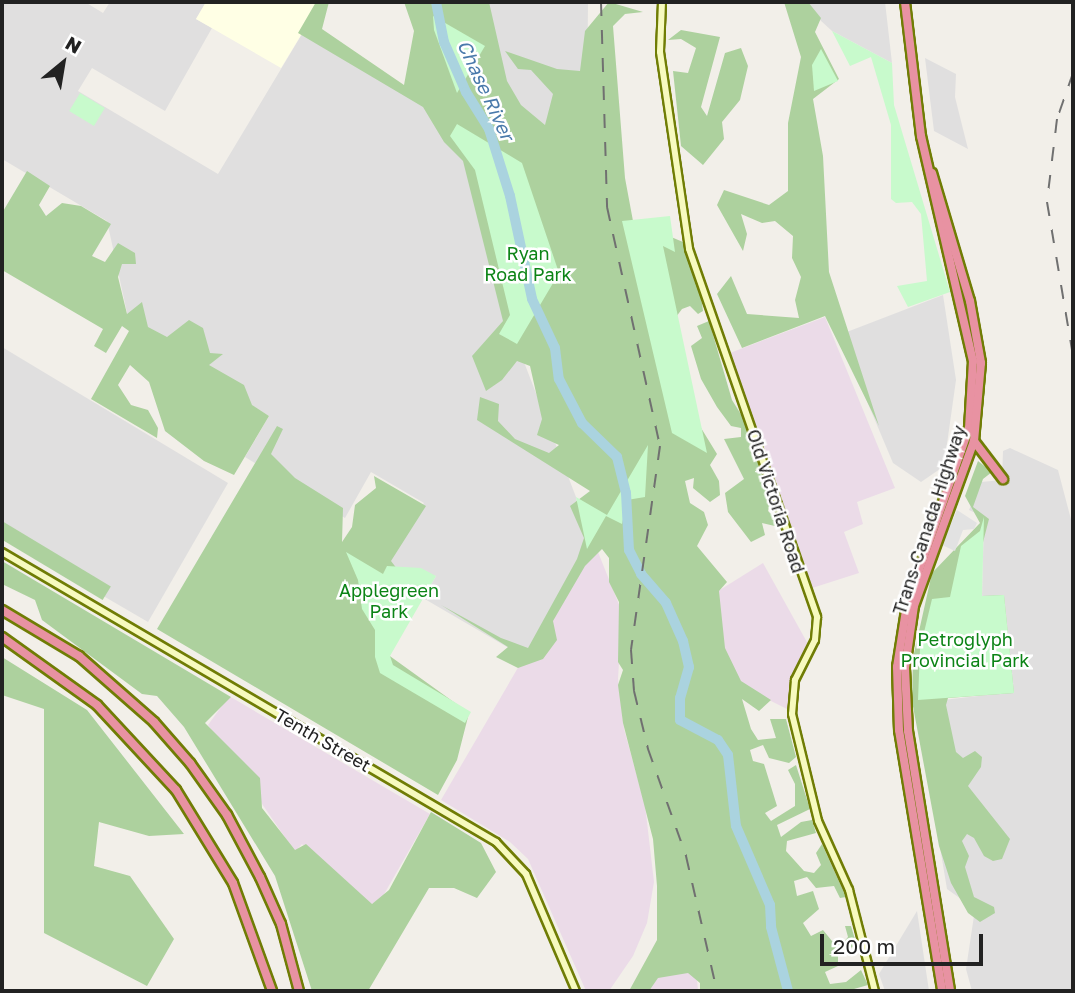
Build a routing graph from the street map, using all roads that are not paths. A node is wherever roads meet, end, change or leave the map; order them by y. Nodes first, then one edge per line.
1 (662, 2) edge
2 (905, 2) edge
3 (923, 148) junction
4 (974, 441) junction
5 (1003, 479) dead end
6 (2, 552) edge
7 (2, 610) edge
8 (2, 637) edge
9 (272, 991) edge
10 (299, 991) edge
11 (576, 991) edge
12 (875, 991) edge
13 (942, 991) edge
14 (950, 991) edge

1 - 12 street, Old Victoria Road
2 - 3 highway, Trans-Canada Highway
3 - 4 highway, Trans-Canada Highway
3 - 13 highway, Trans-Canada Highway
4 - 5 highway
4 - 14 highway, Trans-Canada Highway
6 - 11 street, Tenth Street
7 - 10 highway
8 - 9 highway

